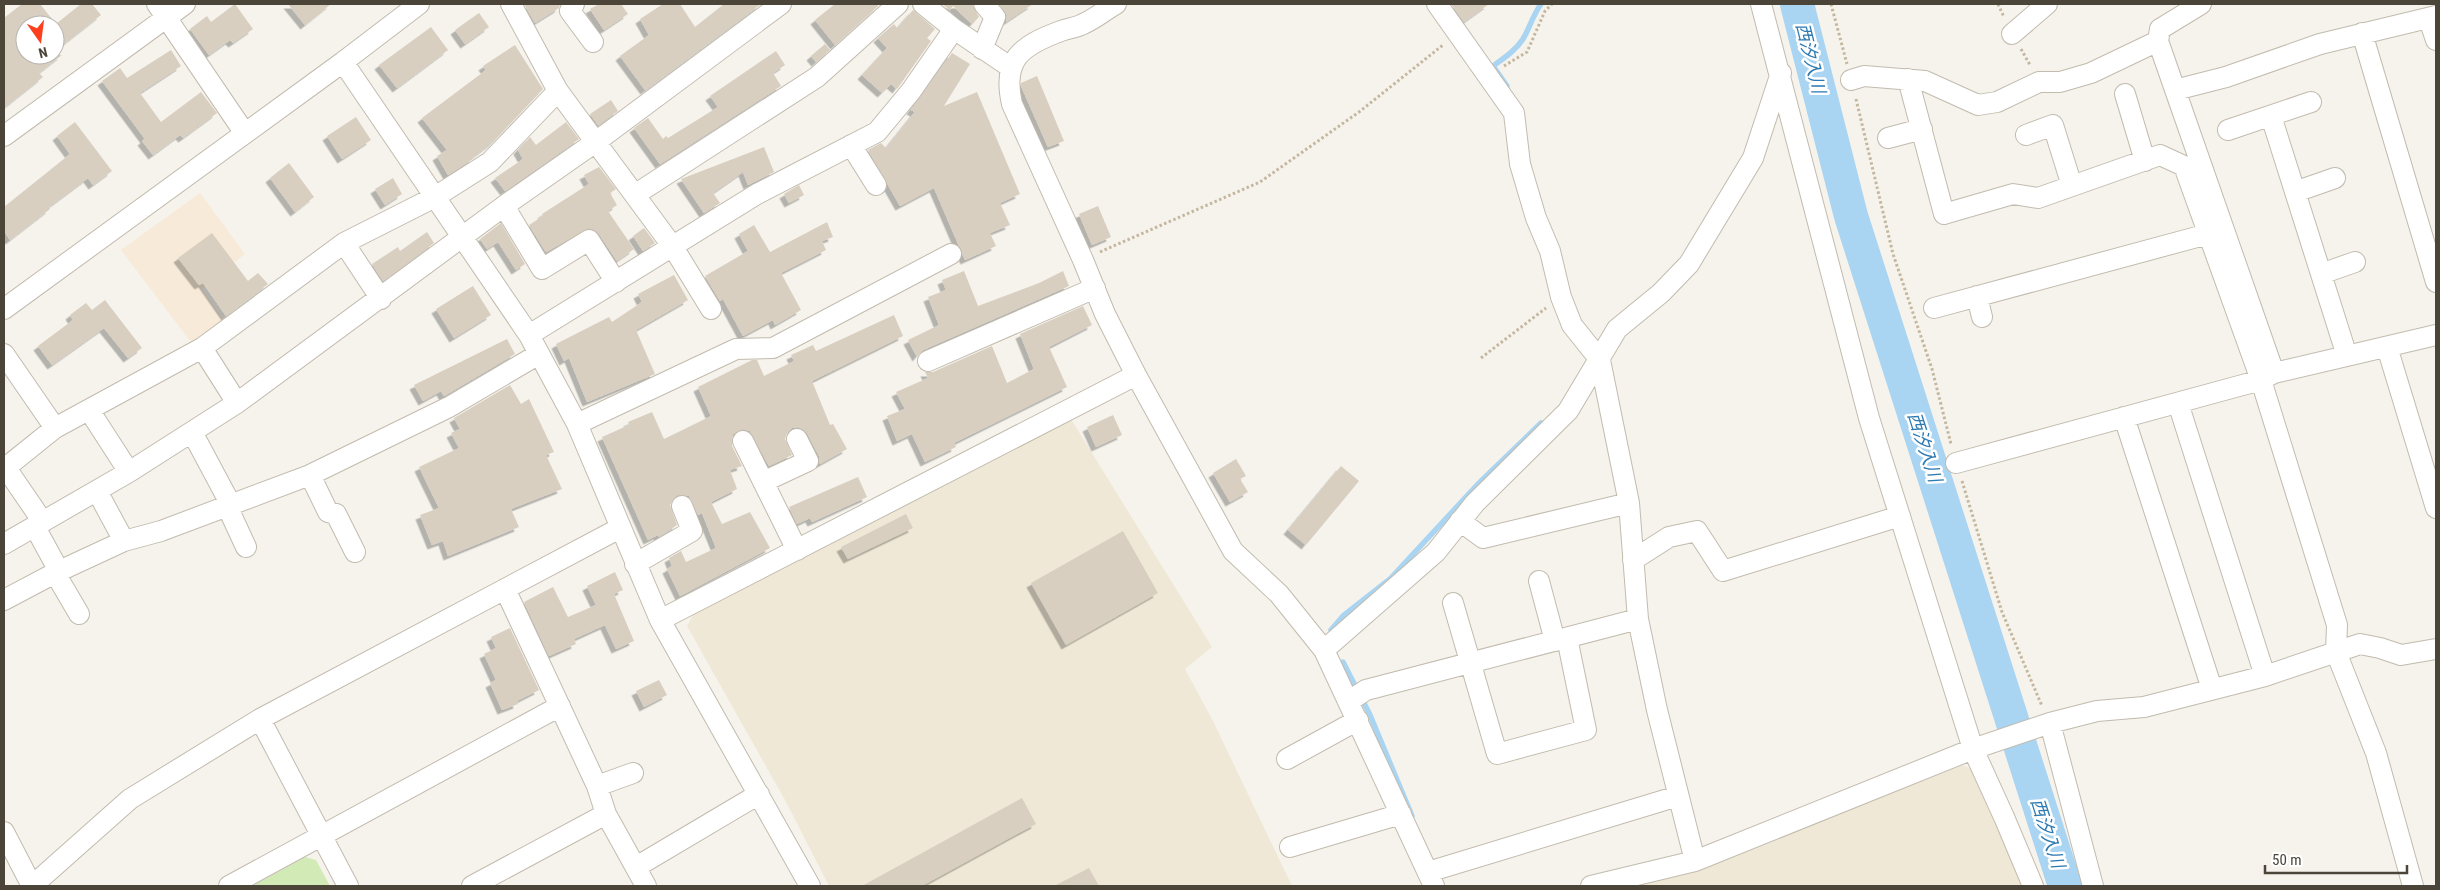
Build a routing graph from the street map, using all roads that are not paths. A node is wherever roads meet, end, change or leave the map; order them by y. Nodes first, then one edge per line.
1 (186, 4) edge
2 (419, 4) edge
3 (511, 4) edge
4 (591, 4) edge
5 (898, 4) edge
6 (923, 4) edge
7 (984, 4) edge
8 (1116, 4) edge
9 (1437, 4) edge
10 (1761, 4) edge
11 (2047, 4) edge
12 (2201, 4) edge
13 (769, 7) edge
14 (574, 10) edge
15 (162, 11) edge
16 (2433, 17) edge
17 (954, 29) junction
18 (2362, 33) junction
19 (2012, 34) dead end
20 (2436, 40) edge
21 (2158, 41) junction
22 (593, 42) dead end
23 (982, 49) junction
24 (343, 62) junction
25 (1010, 67) junction
26 (1781, 74) junction
27 (1851, 80) road end
28 (1908, 80) junction
29 (2175, 90) junction
30 (558, 91) junction
31 (2125, 94) dead end
32 (2311, 102) dead end
33 (2271, 116) junction
34 (1922, 129) junction
35 (2228, 130) dead end
36 (244, 132) junction
37 (2026, 135) dead end
38 (4, 136) edge
39 (1888, 138) dead end
40 (597, 142) junction
41 (851, 145) junction
42 (2145, 161) junction
43 (2335, 178) dead end
44 (876, 184) dead end
45 (2072, 186) junction
46 (2295, 192) junction
47 (636, 194) junction
48 (435, 198) junction
49 (504, 206) junction
50 (2208, 234) junction
51 (463, 238) junction
52 (344, 244) junction
53 (673, 247) junction
54 (951, 254) dead end
55 (2355, 262) dead end
56 (2321, 274) junction
57 (616, 282) junction
58 (2436, 282) edge
59 (1095, 288) junction
60 (1977, 296) junction
61 (381, 299) junction
62 (1934, 308) dead end
63 (4, 309) edge
64 (711, 309) dead end
65 (1982, 317) dead end
66 (529, 335) junction
67 (2436, 335) edge
68 (2387, 347) junction
69 (202, 348) junction
70 (4, 354) edge
71 (539, 354) junction
72 (2347, 356) junction
73 (1600, 360) junction
74 (928, 361) dead end
75 (1136, 375) junction
76 (2267, 376) junction
77 (237, 403) junction
78 (2178, 403) junction
79 (89, 410) junction
80 (2124, 417) junction
81 (577, 424) junction
82 (54, 428) junction
83 (192, 432) junction
84 (797, 439) dead end
85 (743, 441) dead end
86 (1956, 462) road end
87 (5, 468) edge
88 (128, 472) junction
89 (310, 475) junction
90 (763, 482) junction
91 (97, 491) junction
92 (1629, 504) junction
93 (229, 506) junction
94 (682, 506) dead end
95 (2436, 508) edge
96 (1900, 516) junction
97 (1460, 521) junction
98 (39, 525) junction
99 (620, 528) junction
100 (124, 541) junction
101 (4, 544) edge
102 (246, 547) dead end
103 (797, 550) junction
104 (355, 552) dead end
105 (1633, 560) junction
106 (635, 564) junction
107 (57, 572) junction
108 (1539, 581) dead end
109 (505, 589) junction
110 (4, 600) edge
111 (1453, 603) dead end
112 (79, 614) dead end
113 (1638, 619) junction
114 (660, 620) junction
115 (1561, 640) junction
116 (2436, 648) edge
117 (1324, 650) junction
118 (2336, 652) junction
119 (1470, 663) junction
120 (2265, 676) junction
121 (2212, 689) junction
122 (1349, 701) junction
123 (560, 706) junction
124 (260, 720) junction
125 (1358, 720) junction
126 (2050, 723) junction
127 (1973, 749) junction
128 (1287, 759) dead end
129 (632, 773) dead end
130 (598, 786) junction
131 (759, 794) junction
132 (1678, 796) junction
133 (606, 814) junction
134 (1401, 814) junction
135 (4, 832) edge
136 (321, 836) junction
137 (1290, 847) dead end
138 (1695, 861) junction
139 (636, 867) junction
140 (1431, 879) edge
141 (1616, 883) edge
142 (32, 886) edge
143 (229, 886) edge
144 (348, 886) edge
145 (472, 886) edge
146 (646, 886) edge
147 (810, 886) edge
148 (1591, 886) edge
149 (2033, 886) edge
150 (2093, 886) edge
151 (2413, 886) edge

1 - 15 street
2 - 24 street
3 - 30 street
4 - 14 street
5 - 47 street
6 - 17 street
7 - 23 street
8 - 25 street
9 - 73 street
10 - 26 street
11 - 19 street
12 - 21 street
13 - 40 street
14 - 22 street
15 - 36 street
15 - 38 street
16 - 18 street
16 - 20 street
17 - 23 street
17 - 41 street
18 - 29 street
18 - 58 street
21 - 28 street
21 - 29 street
23 - 25 street
24 - 36 street
24 - 48 street
25 - 59 street
26 - 73 street
26 - 96 street
27 - 28 street
28 - 34 street
29 - 76 street
30 - 40 street
30 - 48 street
31 - 42 street
32 - 33 street
33 - 35 street
33 - 46 street
34 - 39 street
34 - 45 street
36 - 63 street
37 - 45 street
40 - 47 street
40 - 49 street
41 - 44 street
41 - 53 street
42 - 45 street
42 - 50 street
43 - 46 street
46 - 56 street
47 - 53 street
48 - 51 street
48 - 52 street
49 - 51 street
49 - 57 street
50 - 60 street
50 - 76 street
51 - 61 street
51 - 66 street
52 - 61 street
52 - 69 street
53 - 57 street
53 - 64 street
54 - 81 street
55 - 56 street
56 - 72 street
57 - 66 street
59 - 74 street
59 - 75 street
60 - 62 street
60 - 65 street
61 - 77 street
66 - 71 street
67 - 68 street
68 - 72 street
68 - 95 street
69 - 77 street
69 - 79 street
70 - 82 street
71 - 81 street
71 - 89 street
72 - 76 street
73 - 92 street
73 - 97 street
75 - 103 street
75 - 117 street
76 - 78 street
76 - 118 street
77 - 83 street
78 - 80 street
78 - 120 street
79 - 82 street
79 - 88 street
80 - 86 street
80 - 121 street
81 - 99 street
82 - 87 street
83 - 88 street
83 - 93 street
84 - 90 street
85 - 90 street
87 - 98 street
88 - 91 street
89 - 93 street
89 - 104 street
90 - 103 street
91 - 98 street
91 - 100 street
92 - 97 street
92 - 105 street
93 - 100 street
93 - 102 street
94 - 106 street
96 - 105 street
96 - 127 street
97 - 117 street
98 - 101 street
98 - 107 street
99 - 106 street
99 - 109 street
100 - 107 street
103 - 114 street
105 - 113 street
106 - 114 street
107 - 110 street
107 - 112 street
108 - 115 street
109 - 123 street
109 - 124 street
111 - 119 street
113 - 115 street
113 - 132 street
114 - 131 street
115 - 119 street
115 - 119 street
116 - 118 street
117 - 122 street
118 - 120 street
118 - 151 street
119 - 122 street
120 - 121 street
121 - 126 street
122 - 125 street
123 - 130 street
123 - 136 street
124 - 136 street
124 - 142 street
125 - 128 street
125 - 134 street
126 - 127 street
126 - 150 street
127 - 138 street
127 - 149 street
129 - 130 street
130 - 133 street
131 - 139 street
131 - 147 street
132 - 138 street
132 - 140 street
133 - 139 street
133 - 145 street
134 - 137 street
134 - 140 street
135 - 142 street
136 - 143 street
136 - 144 street
138 - 141 street
139 - 146 street
141 - 148 street

